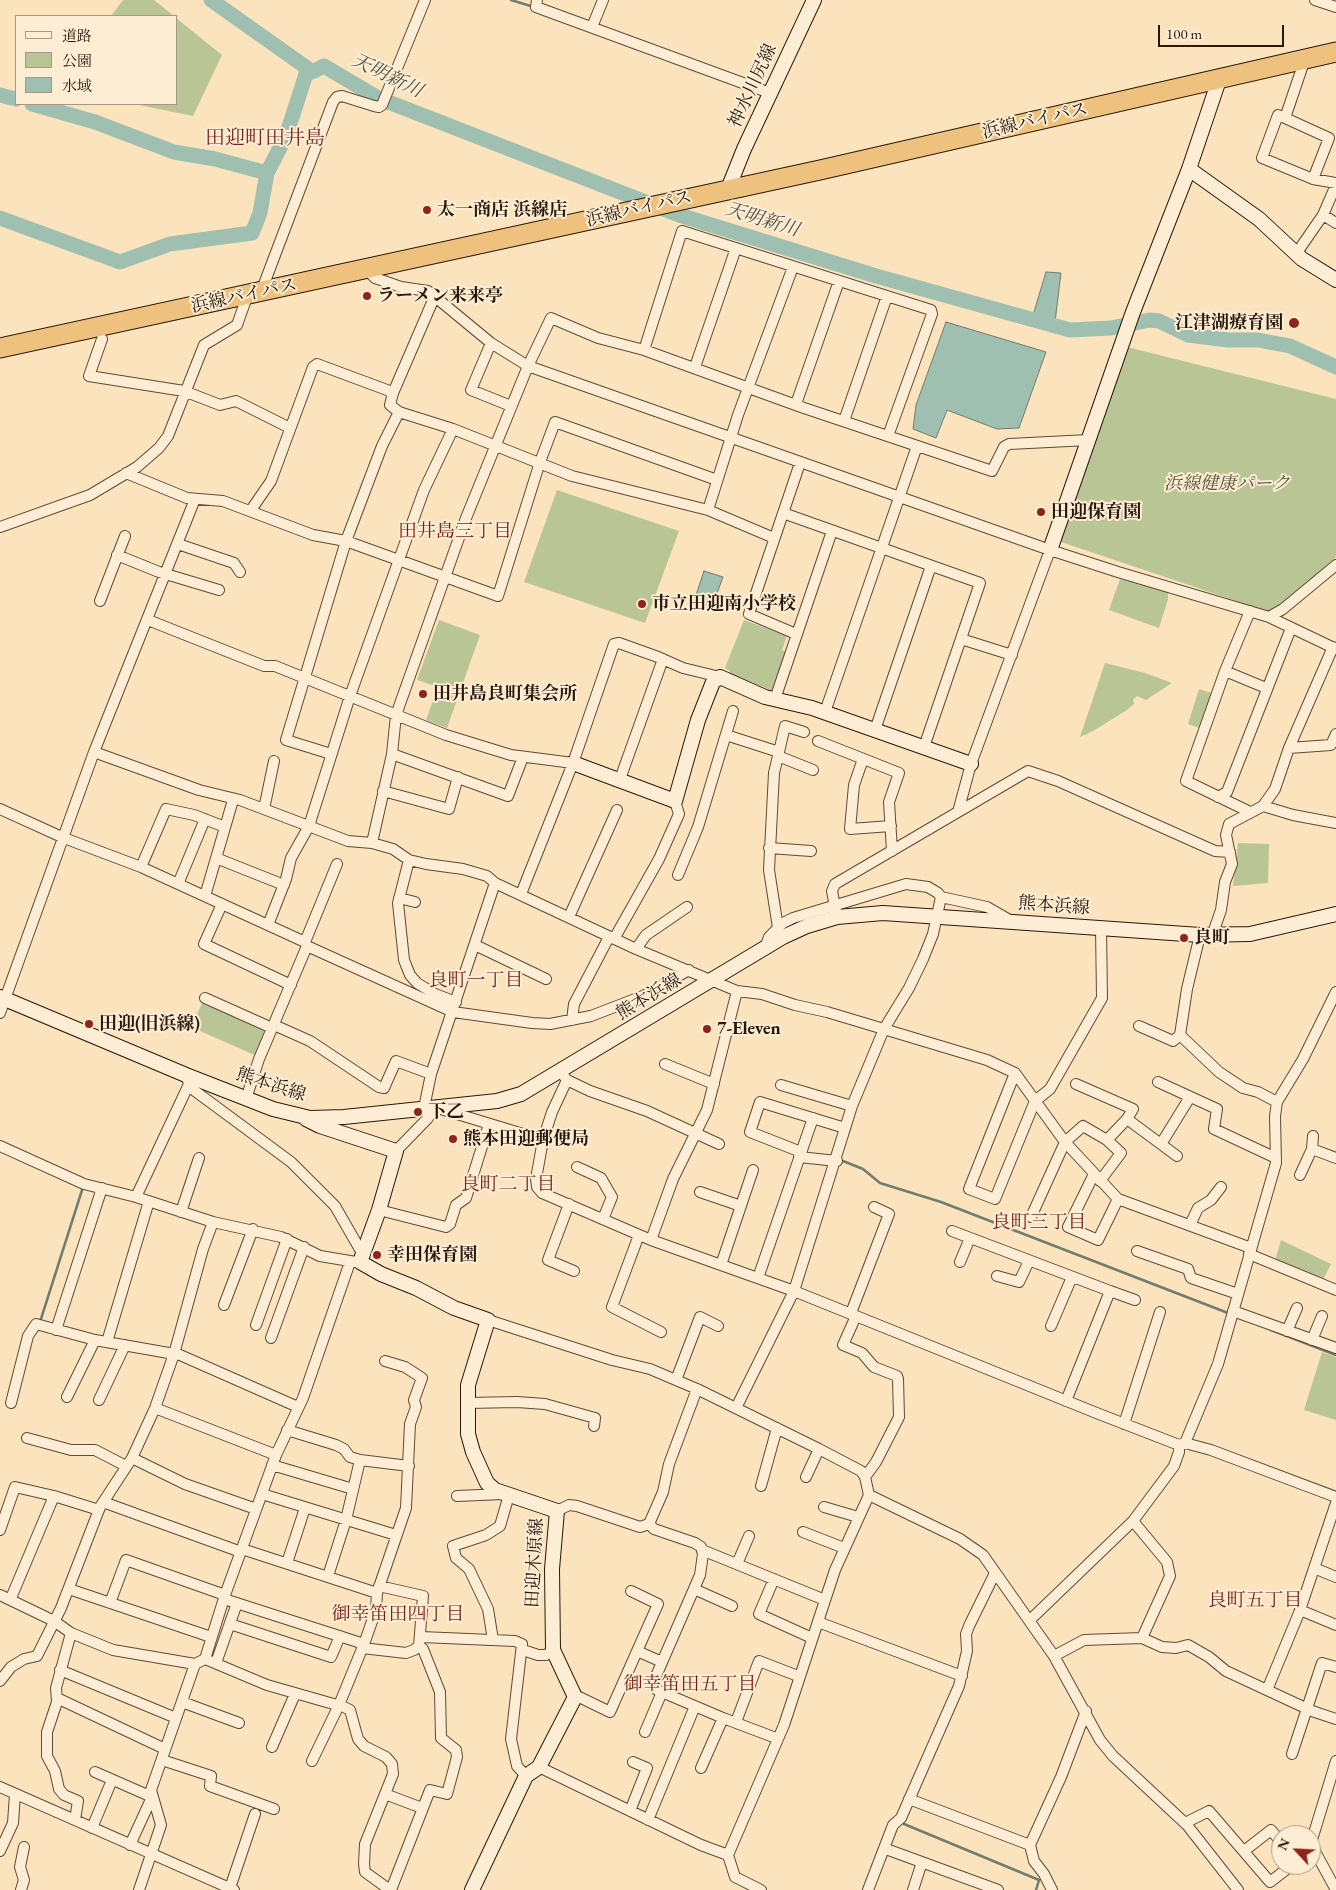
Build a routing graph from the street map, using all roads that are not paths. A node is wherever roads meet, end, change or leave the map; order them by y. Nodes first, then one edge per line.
1 (425, 0) edge
2 (538, 0) edge
3 (602, 0) edge
4 (813, 0) edge
5 (1316, 0) edge
6 (1336, 8) edge
7 (592, 27) junction
8 (1336, 52) edge
9 (1305, 59) junction
10 (1219, 80) junction
11 (770, 93) junction
12 (1285, 118) junction
13 (1189, 169) junction
14 (1313, 180) junction
15 (1336, 184) edge
16 (728, 189) junction
17 (1323, 215) junction
18 (1336, 223) edge
19 (736, 248) junction
20 (1296, 254) junction
21 (793, 267) junction
22 (366, 269) junction
23 (1336, 280) edge
24 (839, 281) junction
25 (254, 293) junction
26 (886, 296) junction
27 (434, 298) junction
28 (102, 339) dead end
29 (491, 343) junction
30 (0, 348) edge
31 (644, 350) junction
32 (528, 366) junction
33 (695, 367) junction
34 (749, 387) junction
35 (184, 391) junction
36 (393, 393) junction
37 (796, 404) junction
38 (511, 406) junction
39 (399, 412) junction
40 (844, 421) junction
41 (290, 428) junction
42 (453, 429) junction
43 (888, 436) junction
44 (731, 438) junction
45 (1089, 440) junction
46 (495, 446) junction
47 (917, 446) junction
48 (540, 462) junction
49 (800, 463) junction
50 (126, 473) junction
51 (717, 480) junction
52 (901, 497) junction
53 (195, 499) junction
54 (251, 510) junction
55 (708, 510) junction
56 (783, 513) junction
57 (0, 527) edge
58 (832, 531) junction
59 (125, 536) dead end
60 (774, 538) junction
61 (346, 541) junction
62 (178, 544) junction
63 (883, 549) junction
64 (1050, 550) junction
65 (117, 555) junction
66 (399, 561) junction
67 (1336, 565) edge
68 (931, 566) junction
69 (240, 572) dead end
70 (166, 573) junction
71 (446, 578) junction
72 (219, 590) dead end
73 (100, 601) dead end
74 (1250, 611) junction
75 (1269, 617) junction
76 (148, 620) junction
77 (1291, 628) junction
78 (796, 634) junction
79 (961, 639) junction
80 (1334, 648) edge
81 (1012, 656) junction
82 (663, 659) junction
83 (1225, 671) junction
84 (303, 678) junction
85 (720, 678) junction
86 (1266, 688) junction
87 (350, 696) junction
88 (775, 699) junction
89 (733, 711) dead end
90 (825, 712) junction
91 (396, 715) junction
92 (875, 730) junction
93 (804, 732) dead end
94 (1336, 734) edge
95 (726, 735) junction
96 (818, 741) dead end
97 (1334, 746) edge
98 (924, 747) junction
99 (1289, 748) junction
100 (94, 752) junction
101 (332, 754) junction
102 (392, 754) junction
103 (778, 754) junction
104 (523, 757) junction
105 (863, 759) junction
106 (274, 761) dead end
107 (573, 763) junction
108 (971, 764) junction
109 (813, 770) dead end
110 (458, 777) junction
111 (619, 782) junction
112 (384, 791) junction
113 (1222, 794) junction
114 (234, 800) junction
115 (675, 801) junction
116 (1263, 806) junction
117 (264, 809) junction
118 (0, 810) edge
119 (617, 810) dead end
120 (958, 812) junction
121 (1250, 812) junction
122 (205, 819) junction
123 (1336, 823) edge
124 (309, 826) junction
125 (890, 826) junction
126 (225, 827) junction
127 (64, 838) junction
128 (372, 843) junction
129 (769, 848) junction
130 (811, 851) dead end
131 (892, 851) junction
132 (1230, 852) junction
133 (216, 858) junction
134 (409, 860) junction
135 (336, 864) dead end
136 (141, 867) junction
137 (678, 875) dead end
138 (495, 883) junction
139 (178, 884) junction
140 (284, 885) junction
141 (521, 894) junction
142 (205, 896) junction
143 (941, 897) junction
144 (399, 898) junction
145 (415, 902) dead end
146 (222, 904) junction
147 (687, 907) dead end
148 (836, 910) junction
149 (1336, 914) edge
150 (569, 917) junction
151 (937, 917) junction
152 (1013, 922) junction
153 (268, 925) junction
154 (778, 928) junction
155 (1101, 928) junction
156 (1206, 934) junction
157 (611, 938) junction
158 (306, 944) junction
159 (475, 945) junction
160 (636, 949) junction
161 (764, 949) junction
162 (689, 970) junction
163 (546, 979) dead end
164 (714, 980) junction
165 (291, 985) junction
166 (737, 990) junction
167 (1336, 992) edge
168 (2, 998) edge
169 (205, 998) dead end
170 (454, 1007) junction
171 (0, 1013) edge
172 (572, 1020) junction
173 (1139, 1026) dead end
174 (273, 1027) junction
175 (884, 1029) junction
176 (1180, 1035) junction
177 (665, 1064) dead end
178 (431, 1074) junction
179 (1015, 1074) junction
180 (563, 1076) junction
181 (187, 1080) junction
182 (1158, 1082) dead end
183 (714, 1084) junction
184 (1076, 1084) dead end
185 (781, 1085) dead end
186 (1190, 1096) junction
187 (246, 1099) junction
188 (1035, 1101) junction
189 (1278, 1102) junction
190 (852, 1106) junction
191 (429, 1107) junction
192 (299, 1116) junction
193 (812, 1118) junction
194 (1127, 1120) junction
195 (489, 1124) junction
196 (845, 1128) junction
197 (696, 1134) junction
198 (1313, 1136) dead end
199 (543, 1140) junction
200 (1107, 1140) junction
201 (1065, 1142) junction
202 (719, 1144) dead end
203 (1161, 1144) junction
204 (0, 1146) edge
205 (1312, 1149) junction
206 (396, 1151) junction
207 (800, 1154) junction
208 (1177, 1156) dead end
209 (199, 1158) dead end
210 (1276, 1158) junction
211 (1336, 1158) edge
212 (836, 1160) junction
213 (577, 1167) dead end
214 (753, 1170) dead end
215 (1300, 1175) dead end
216 (1097, 1177) junction
217 (1221, 1187) dead end
218 (102, 1188) junction
219 (700, 1192) dead end
220 (136, 1197) junction
221 (1118, 1199) junction
222 (149, 1201) junction
223 (570, 1204) junction
224 (741, 1206) junction
225 (874, 1207) dead end
226 (378, 1210) junction
227 (181, 1212) junction
228 (1031, 1217) dead end
229 (603, 1219) junction
230 (213, 1222) junction
231 (1190, 1225) junction
232 (253, 1229) junction
233 (952, 1231) dead end
234 (639, 1235) junction
235 (970, 1238) junction
236 (287, 1239) junction
237 (651, 1240) junction
238 (304, 1247) junction
239 (1138, 1251) dead end
240 (1250, 1251) junction
241 (358, 1259) junction
242 (1029, 1260) junction
243 (960, 1262) dead end
244 (721, 1265) junction
245 (574, 1271) dead end
246 (997, 1276) dead end
247 (1072, 1277) junction
248 (758, 1278) junction
249 (1336, 1290) edge
250 (794, 1291) junction
251 (1110, 1291) junction
252 (1238, 1294) junction
253 (1135, 1300) dead end
254 (224, 1305) dead end
255 (1297, 1308) dead end
256 (1160, 1312) dead end
257 (1232, 1313) junction
258 (854, 1314) junction
259 (1322, 1316) dead end
260 (488, 1320) junction
261 (256, 1325) dead end
262 (718, 1326) dead end
263 (1052, 1326) dead end
264 (56, 1330) junction
265 (1287, 1331) junction
266 (661, 1332) dead end
267 (271, 1338) dead end
268 (94, 1340) junction
269 (1312, 1340) junction
270 (106, 1342) junction
271 (125, 1345) junction
272 (1336, 1348) edge
273 (174, 1354) junction
274 (385, 1361) dead end
275 (676, 1380) junction
276 (697, 1389) junction
277 (67, 1397) dead end
278 (99, 1400) dead end
279 (1066, 1401) junction
280 (11, 1403) dead end
281 (467, 1403) junction
282 (155, 1408) junction
283 (298, 1408) junction
284 (736, 1408) junction
285 (1124, 1424) junction
286 (594, 1426) dead end
287 (777, 1428) junction
288 (287, 1430) junction
289 (27, 1438) dead end
290 (1182, 1444) junction
291 (819, 1449) junction
292 (276, 1455) junction
293 (360, 1460) junction
294 (129, 1462) junction
295 (272, 1465) junction
296 (409, 1466) junction
297 (806, 1477) dead end
298 (865, 1477) junction
299 (761, 1486) dead end
300 (353, 1489) junction
301 (262, 1494) junction
302 (506, 1494) junction
303 (869, 1495) junction
304 (54, 1496) junction
305 (456, 1496) dead end
306 (1336, 1497) edge
307 (1336, 1503) edge
308 (101, 1506) junction
309 (824, 1507) dead end
310 (305, 1508) junction
311 (256, 1509) junction
312 (557, 1510) junction
313 (858, 1517) junction
314 (346, 1520) junction
315 (1133, 1521) junction
316 (649, 1524) junction
317 (0, 1530) edge
318 (803, 1532) dead end
319 (396, 1535) junction
320 (749, 1536) dead end
321 (844, 1548) junction
322 (241, 1550) junction
323 (702, 1550) junction
324 (287, 1563) junction
325 (737, 1564) junction
326 (1314, 1568) junction
327 (995, 1573) junction
328 (328, 1576) junction
329 (1336, 1577) edge
330 (774, 1579) junction
331 (69, 1588) junction
332 (378, 1589) junction
333 (694, 1589) junction
334 (631, 1591) dead end
335 (0, 1594) edge
336 (225, 1597) junction
337 (11, 1598) junction
338 (825, 1600) junction
339 (110, 1603) junction
340 (237, 1603) junction
341 (732, 1606) dead end
342 (1300, 1610) junction
343 (1030, 1620) junction
344 (54, 1621) junction
345 (818, 1622) junction
346 (230, 1624) junction
347 (1336, 1625) edge
348 (71, 1633) junction
349 (340, 1636) junction
350 (211, 1637) junction
351 (812, 1638) junction
352 (1142, 1638) junction
353 (493, 1640) junction
354 (420, 1642) junction
355 (363, 1646) junction
356 (523, 1650) junction
357 (552, 1650) junction
358 (637, 1651) junction
359 (1054, 1656) junction
360 (200, 1662) junction
361 (662, 1662) junction
362 (216, 1663) junction
363 (1336, 1668) edge
364 (60, 1670) junction
365 (798, 1676) junction
366 (962, 1676) junction
367 (0, 1681) edge
368 (1267, 1690) junction
369 (662, 1692) junction
370 (295, 1694) junction
371 (575, 1695) junction
372 (57, 1698) junction
373 (182, 1702) junction
374 (340, 1705) junction
375 (695, 1706) junction
376 (1308, 1709) junction
377 (1086, 1711) junction
378 (176, 1718) junction
379 (723, 1718) junction
380 (1336, 1719) edge
381 (736, 1722) junction
382 (239, 1723) dead end
383 (645, 1732) dead end
384 (776, 1738) junction
385 (272, 1747) dead end
386 (166, 1748) junction
387 (1292, 1754) dead end
388 (162, 1760) junction
389 (312, 1761) dead end
390 (1336, 1761) edge
391 (633, 1762) dead end
392 (539, 1767) junction
393 (701, 1768) dead end
394 (95, 1772) dead end
395 (526, 1776) junction
396 (112, 1780) junction
397 (0, 1788) edge
398 (15, 1794) junction
399 (385, 1794) junction
400 (152, 1797) junction
401 (909, 1799) junction
402 (422, 1808) junction
403 (274, 1809) dead end
404 (630, 1811) junction
405 (255, 1814) dead end
406 (75, 1820) junction
407 (648, 1820) junction
408 (1186, 1823) junction
409 (1316, 1825) edge
410 (92, 1828) junction
411 (1271, 1830) edge
412 (130, 1845) junction
413 (1030, 1845) junction
414 (24, 1847) dead end
415 (886, 1849) junction
416 (0, 1851) edge
417 (1244, 1852) junction
418 (152, 1854) junction
419 (728, 1855) junction
420 (922, 1862) junction
421 (1321, 1862) edge
422 (1279, 1875) edge
423 (1230, 1880) junction
424 (232, 1889) edge
425 (21, 1890) edge
426 (139, 1890) edge
427 (391, 1890) edge
428 (472, 1890) edge
429 (761, 1890) edge
430 (868, 1890) edge
431 (913, 1890) edge
432 (998, 1890) edge
433 (1052, 1890) edge
434 (1224, 1890) edge
435 (1238, 1890) edge
436 (1336, 1890) edge

1 - 25 street
2 - 7 street
3 - 7 street
4 - 11 main road, 神水川尻線
5 - 6 street
7 - 11 street
8 - 9 highway, 浜線バイパス
9 - 10 highway, 浜線バイパス
9 - 12 street
10 - 13 main road
10 - 16 highway, 浜線バイパス
11 - 16 main road, 神水川尻線
12 - 14 street
12 - 14 street
13 - 20 main road
13 - 45 main road
14 - 15 street
15 - 17 street
16 - 22 highway, 浜線バイパス
17 - 18 street
17 - 20 street
19 - 21 street
19 - 31 street
19 - 33 street
20 - 23 main road
21 - 24 street
21 - 34 street
22 - 25 highway, 浜線バイパス
22 - 27 street
24 - 26 street
24 - 37 street
25 - 30 highway, 浜線バイパス
25 - 35 street
26 - 40 street
26 - 43 street
27 - 29 street
27 - 36 street
28 - 35 street
29 - 32 street
29 - 38 street
31 - 32 street
31 - 33 street
32 - 38 street
32 - 44 street
33 - 34 street
34 - 37 street
34 - 44 street
35 - 41 street
35 - 50 street
36 - 39 street
36 - 41 street
37 - 40 street
38 - 46 street
39 - 42 street
39 - 61 street
40 - 43 street
41 - 54 street
42 - 46 street
42 - 66 street
43 - 47 street
44 - 49 street
44 - 51 street
45 - 47 street
45 - 64 main road
46 - 48 street
46 - 71 street
47 - 52 street
48 - 51 street
48 - 55 street
48 - 71 street
49 - 52 street
49 - 56 street
50 - 53 street
50 - 57 street
51 - 55 street
52 - 63 street
52 - 64 street
53 - 54 street
53 - 62 street
54 - 61 street
55 - 60 street
56 - 58 street
56 - 60 street
58 - 63 street
58 - 78 street
59 - 65 street
60 - 78 street
61 - 66 street
61 - 84 street
62 - 69 street
62 - 70 street
63 - 68 street
63 - 90 street
64 - 74 street
64 - 81 street
65 - 70 street
65 - 73 street
66 - 71 street
66 - 87 street
67 - 75 street
68 - 79 street
68 - 92 street
70 - 72 street
70 - 76 street
71 - 91 street
74 - 75 street
74 - 83 street
75 - 77 street
76 - 84 street
76 - 100 street
77 - 80 street
77 - 86 street
78 - 88 street
79 - 81 street
79 - 98 street
80 - 99 street
81 - 108 street
82 - 85 street
82 - 107 street
82 - 111 street
83 - 86 street
83 - 113 street
84 - 87 street
84 - 101 street
85 - 88 main road
85 - 115 main road
86 - 113 street
87 - 91 street
87 - 101 street
88 - 90 main road
89 - 95 street
90 - 92 main road
91 - 102 street
91 - 104 street
92 - 98 main road
93 - 103 street
94 - 97 street
95 - 103 street
95 - 137 street
96 - 105 street
97 - 99 street
98 - 108 main road
99 - 116 street
100 - 114 street
100 - 127 street
101 - 124 street
102 - 110 street
102 - 112 street
103 - 109 street
103 - 129 street
104 - 107 street
104 - 110 street
105 - 125 street
105 - 125 street
106 - 117 street
107 - 111 main road
107 - 141 street
108 - 120 street
110 - 112 street
111 - 115 main road
112 - 128 street
113 - 121 street
114 - 117 street
114 - 126 street
115 - 157 street
116 - 121 street
116 - 123 street
117 - 124 street
118 - 127 street
119 - 150 street
120 - 131 street
120 - 132 street
121 - 132 street
122 - 126 street
122 - 136 street
122 - 139 street
124 - 128 street
124 - 140 street
125 - 131 street
126 - 133 street
127 - 136 street
127 - 168 street
128 - 134 street
129 - 130 street
129 - 154 street
131 - 148 street
132 - 156 street
133 - 140 street
133 - 142 street
134 - 138 street
134 - 144 street
135 - 158 street
136 - 139 street
138 - 141 street
138 - 159 street
139 - 142 street
140 - 153 street
141 - 150 street
142 - 146 street
143 - 148 street
143 - 151 street
143 - 152 street
144 - 145 street
144 - 170 street
146 - 153 street
146 - 165 street
147 - 160 street
148 - 151 main road, 熊本浜線
148 - 154 street
148 - 161 main road, 熊本浜線
149 - 156 main road, 熊本浜線
150 - 157 street
151 - 152 main road, 熊本浜線
151 - 175 street
152 - 155 main road, 熊本浜線
153 - 158 street
154 - 161 street
155 - 156 main road, 熊本浜線
155 - 188 street
156 - 176 street
157 - 160 street
157 - 172 street
158 - 165 street
158 - 170 street
159 - 163 street
159 - 170 street
160 - 162 street
161 - 164 main road, 熊本浜線
162 - 164 street
162 - 172 street
164 - 166 street
164 - 180 main road, 熊本浜線
165 - 174 street
166 - 175 street
166 - 183 street
167 - 189 street
168 - 171 street
168 - 181 main road, 熊本浜線
169 - 174 street
170 - 172 street
170 - 178 street
173 - 176 street
174 - 178 street
174 - 187 street
175 - 179 street
175 - 190 street
176 - 189 street
177 - 183 street
178 - 191 street
179 - 188 street
179 - 188 street
180 - 191 main road, 熊本浜線
180 - 197 street
180 - 199 street
181 - 187 main road, 熊本浜線
181 - 220 street
181 - 241 street
182 - 186 street
183 - 197 street
184 - 194 street
185 - 190 street
186 - 203 street
186 - 210 street
187 - 192 main road, 熊本浜線
188 - 201 street
189 - 210 street
190 - 196 street
191 - 192 main road, 熊本浜線
191 - 195 street
191 - 206 street
192 - 206 main road
193 - 196 street
193 - 207 street
193 - 207 street
194 - 200 street
194 - 203 street
195 - 199 street
195 - 226 street
196 - 212 street
197 - 202 street
197 - 237 street
198 - 205 street
199 - 223 street
200 - 201 street
200 - 216 street
201 - 216 street
201 - 228 street
203 - 208 street
204 - 218 street
205 - 211 street
205 - 215 street
206 - 226 main road
207 - 212 street
207 - 248 street
209 - 227 street
210 - 240 street
212 - 250 street
213 - 229 street
214 - 224 street
216 - 221 street
216 - 221 street
217 - 231 street
218 - 220 street
218 - 264 street
219 - 224 street
220 - 222 street
221 - 231 street
222 - 227 street
222 - 270 street
223 - 229 street
223 - 245 street
224 - 244 street
225 - 258 street
226 - 241 main road
227 - 230 street
229 - 234 street
230 - 232 street
230 - 273 street
231 - 240 street
232 - 236 street
232 - 254 street
233 - 235 street
234 - 237 street
234 - 266 street
235 - 242 street
235 - 243 street
236 - 238 street
236 - 261 street
237 - 244 street
238 - 241 street
238 - 267 street
239 - 252 street
240 - 249 street
240 - 252 street
241 - 260 main road
241 - 283 street
242 - 246 street
242 - 247 street
244 - 248 street
247 - 251 street
247 - 263 street
248 - 250 street
250 - 258 street
250 - 284 street
251 - 253 street
251 - 279 street
252 - 257 street
255 - 265 street
256 - 285 street
257 - 265 street
257 - 290 street
258 - 279 street
258 - 298 street
259 - 269 street
260 - 275 street
260 - 281 main road, 田迎木原線
262 - 275 street
264 - 268 street
264 - 280 street
265 - 269 street
268 - 270 street
268 - 277 street
269 - 272 street
270 - 271 street
271 - 273 street
271 - 278 street
273 - 282 street
273 - 283 street
274 - 296 street
275 - 276 street
276 - 284 street
276 - 316 street
279 - 285 street
281 - 286 street
281 - 302 main road, 田迎木原線
282 - 292 street
282 - 294 street
283 - 288 street
284 - 287 street
285 - 290 street
287 - 291 street
287 - 299 street
288 - 292 street
288 - 293 street
289 - 294 street
290 - 306 street
290 - 315 street
291 - 297 street
291 - 298 street
292 - 295 street
293 - 296 street
293 - 300 street
294 - 308 street
294 - 311 street
295 - 300 street
295 - 301 street
296 - 319 street
298 - 303 street
300 - 314 street
301 - 310 street
301 - 311 street
302 - 305 street
302 - 312 main road, 田迎木原線
302 - 353 street
303 - 313 street
303 - 327 street
304 - 308 street
304 - 317 street
304 - 337 street
307 - 326 street
308 - 322 street
308 - 331 street
309 - 313 street
310 - 314 street
310 - 324 street
311 - 322 street
312 - 316 street
312 - 357 main road, 田迎木原線
313 - 321 street
314 - 319 street
314 - 328 street
315 - 343 street
315 - 352 street
316 - 323 street
318 - 321 street
319 - 332 street
320 - 325 street
321 - 338 street
322 - 324 street
322 - 336 street
323 - 325 street
323 - 333 street
324 - 328 street
325 - 330 street
326 - 329 street
326 - 342 street
327 - 343 street
327 - 366 street
328 - 332 street
330 - 338 street
330 - 351 street
331 - 339 street
331 - 344 street
332 - 354 street
332 - 355 street
333 - 341 street
333 - 361 street
334 - 358 street
335 - 337 street
336 - 339 street
336 - 340 street
336 - 350 street
337 - 344 street
338 - 345 street
339 - 350 street
340 - 346 street
340 - 349 street
342 - 347 street
342 - 368 street
343 - 359 street
344 - 348 street
344 - 367 street
345 - 351 street
345 - 366 street
346 - 349 street
346 - 362 street
348 - 360 street
348 - 364 street
349 - 355 street
350 - 360 street
351 - 365 street
352 - 359 street
352 - 368 street
353 - 354 street
353 - 356 street
354 - 355 street
354 - 402 street
355 - 374 street
356 - 357 street
356 - 395 street
357 - 371 main road, 田迎木原線
358 - 361 street
358 - 371 street
359 - 377 street
360 - 362 street
360 - 373 street
361 - 369 street
362 - 370 street
363 - 376 street
364 - 372 street
364 - 378 street
365 - 381 street
365 - 384 street
366 - 401 street
368 - 376 street
369 - 375 street
369 - 383 street
370 - 374 street
370 - 385 street
371 - 392 main road
372 - 386 street
372 - 406 street
373 - 378 street
373 - 382 street
374 - 389 street
374 - 399 street
375 - 379 street
375 - 407 street
376 - 380 street
376 - 387 street
377 - 408 street
377 - 413 street
378 - 386 street
379 - 381 street
379 - 393 street
381 - 384 street
384 - 419 street
386 - 388 street
388 - 400 street
388 - 403 street
390 - 409 street
391 - 404 street
392 - 395 main road
392 - 404 street
394 - 396 street
395 - 428 main road
396 - 400 street
396 - 410 street
397 - 398 street
398 - 406 street
398 - 416 street
399 - 402 street
399 - 427 street
400 - 412 street
400 - 418 street
401 - 413 street
401 - 415 street
402 - 427 street
404 - 407 street
405 - 424 street
406 - 410 street
407 - 419 street
408 - 417 street
408 - 423 street
410 - 412 street
411 - 417 street
412 - 418 street
413 - 433 street
414 - 425 street
415 - 420 street
415 - 430 street
417 - 422 street
418 - 424 street
418 - 426 street
419 - 429 street
420 - 431 street
420 - 432 street
421 - 436 street
423 - 434 street
423 - 435 street

